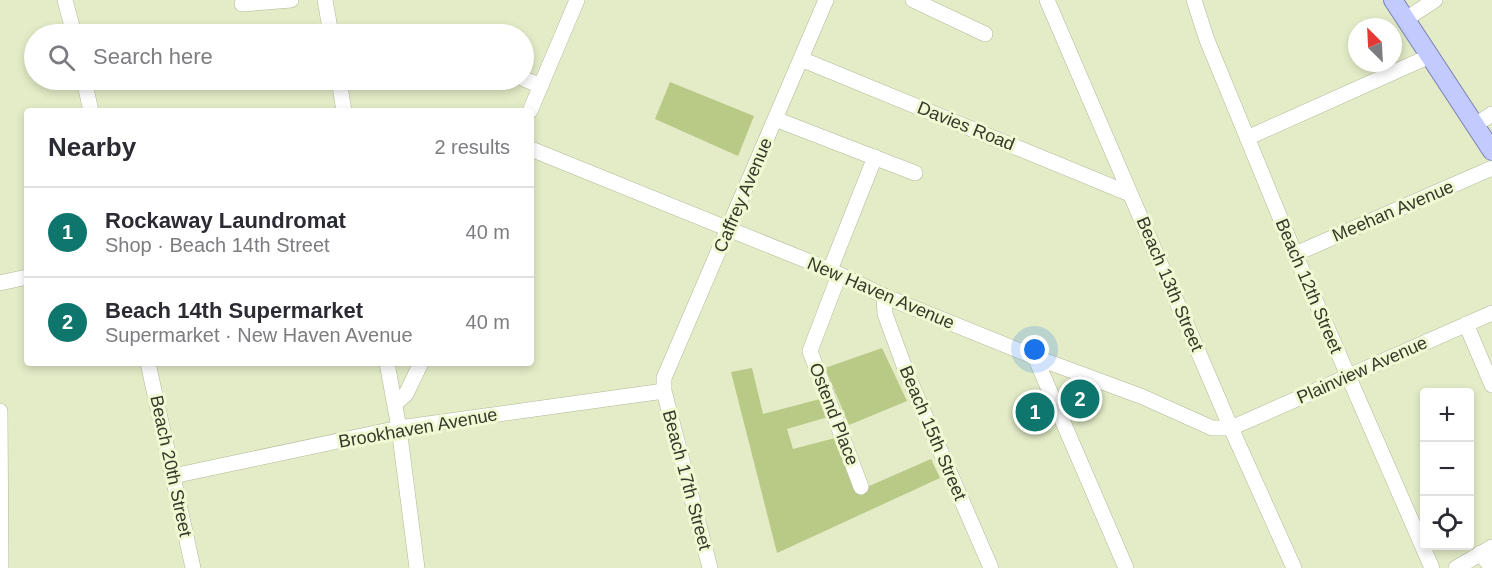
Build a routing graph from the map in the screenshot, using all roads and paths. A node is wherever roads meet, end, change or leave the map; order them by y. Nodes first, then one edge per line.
1 (65, 0) edge
2 (291, 0) edge
3 (325, 0) edge
4 (577, 0) edge
5 (826, 0) edge
6 (913, 0) edge
7 (1047, 0) edge
8 (1194, 0) edge
9 (1393, 0) edge
10 (1435, 0) edge
11 (242, 4) dead end
12 (1406, 19) junction
13 (71, 24) edge
14 (329, 24) edge
15 (985, 34) dead end
16 (1430, 56) junction
17 (801, 59) junction
18 (534, 83) edge
19 (541, 86) junction
20 (86, 90) edge
21 (341, 90) edge
22 (90, 108) edge
23 (344, 108) edge
24 (531, 108) edge
25 (1492, 114) edge
26 (775, 119) junction
27 (1475, 125) junction
28 (1247, 138) junction
29 (534, 150) edge
30 (1492, 151) edge
31 (875, 157) junction
32 (1492, 168) edge
33 (915, 173) dead end
34 (1130, 194) junction
35 (728, 230) junction
36 (1295, 254) junction
37 (835, 273) junction
38 (24, 278) edge
39 (0, 283) edge
40 (884, 296) junction
41 (1492, 313) edge
42 (1466, 324) junction
43 (1035, 357) junction
44 (149, 366) edge
45 (388, 366) edge
46 (420, 366) edge
47 (1348, 376) junction
48 (1492, 385) edge
49 (664, 391) junction
50 (394, 404) junction
51 (0, 411) edge
52 (399, 428) junction
53 (1232, 428) junction
54 (173, 476) junction
55 (861, 487) dead end
56 (1486, 550) edge
57 (1, 568) edge
58 (194, 568) edge
59 (417, 568) edge
60 (710, 568) edge
61 (991, 568) edge
62 (1126, 568) edge
63 (1294, 568) edge
64 (1432, 568) edge
65 (1456, 568) edge
66 (1492, 568) edge

1 - 13 street
2 - 11 street
3 - 14 street
4 - 19 street
5 - 17 street, Caffrey Avenue
6 - 15 street
7 - 34 street, Beach 13th Street
8 - 28 street, Beach 12th Street
9 - 12 main road
10 - 12 street
12 - 16 main road
16 - 27 main road
16 - 28 street
17 - 26 street, Caffrey Avenue
17 - 34 street, Davies Road
18 - 19 street
19 - 24 street
20 - 22 street
21 - 23 street
25 - 27 street
26 - 31 street
26 - 35 street, Caffrey Avenue
27 - 30 main road
28 - 36 street, Beach 12th Street
29 - 35 street, New Haven Avenue
31 - 33 street
31 - 37 street, Ostend Place
32 - 36 street, Meehan Avenue
34 - 53 street, Beach 13th Street
35 - 37 street, New Haven Avenue
35 - 49 street, Caffrey Avenue
36 - 47 street, Beach 12th Street
37 - 40 street, New Haven Avenue
37 - 55 street, Ostend Place
38 - 39 street
40 - 43 street, New Haven Avenue
40 - 61 street, Beach 15th Street
41 - 42 street, Plainview Avenue
42 - 47 street, Plainview Avenue
42 - 48 street
43 - 53 street, New Haven Avenue
43 - 62 street
44 - 54 street, Beach 20th Street
45 - 50 street
46 - 50 street
47 - 53 street, Plainview Avenue
47 - 64 street, Beach 12th Street
49 - 52 street, Brookhaven Avenue
49 - 60 street, Beach 17th Street
50 - 52 street
51 - 57 street
52 - 54 street, Brookhaven Avenue
52 - 59 street
53 - 63 street, Beach 13th Street
54 - 58 street, Beach 20th Street
56 - 65 street
56 - 66 street

